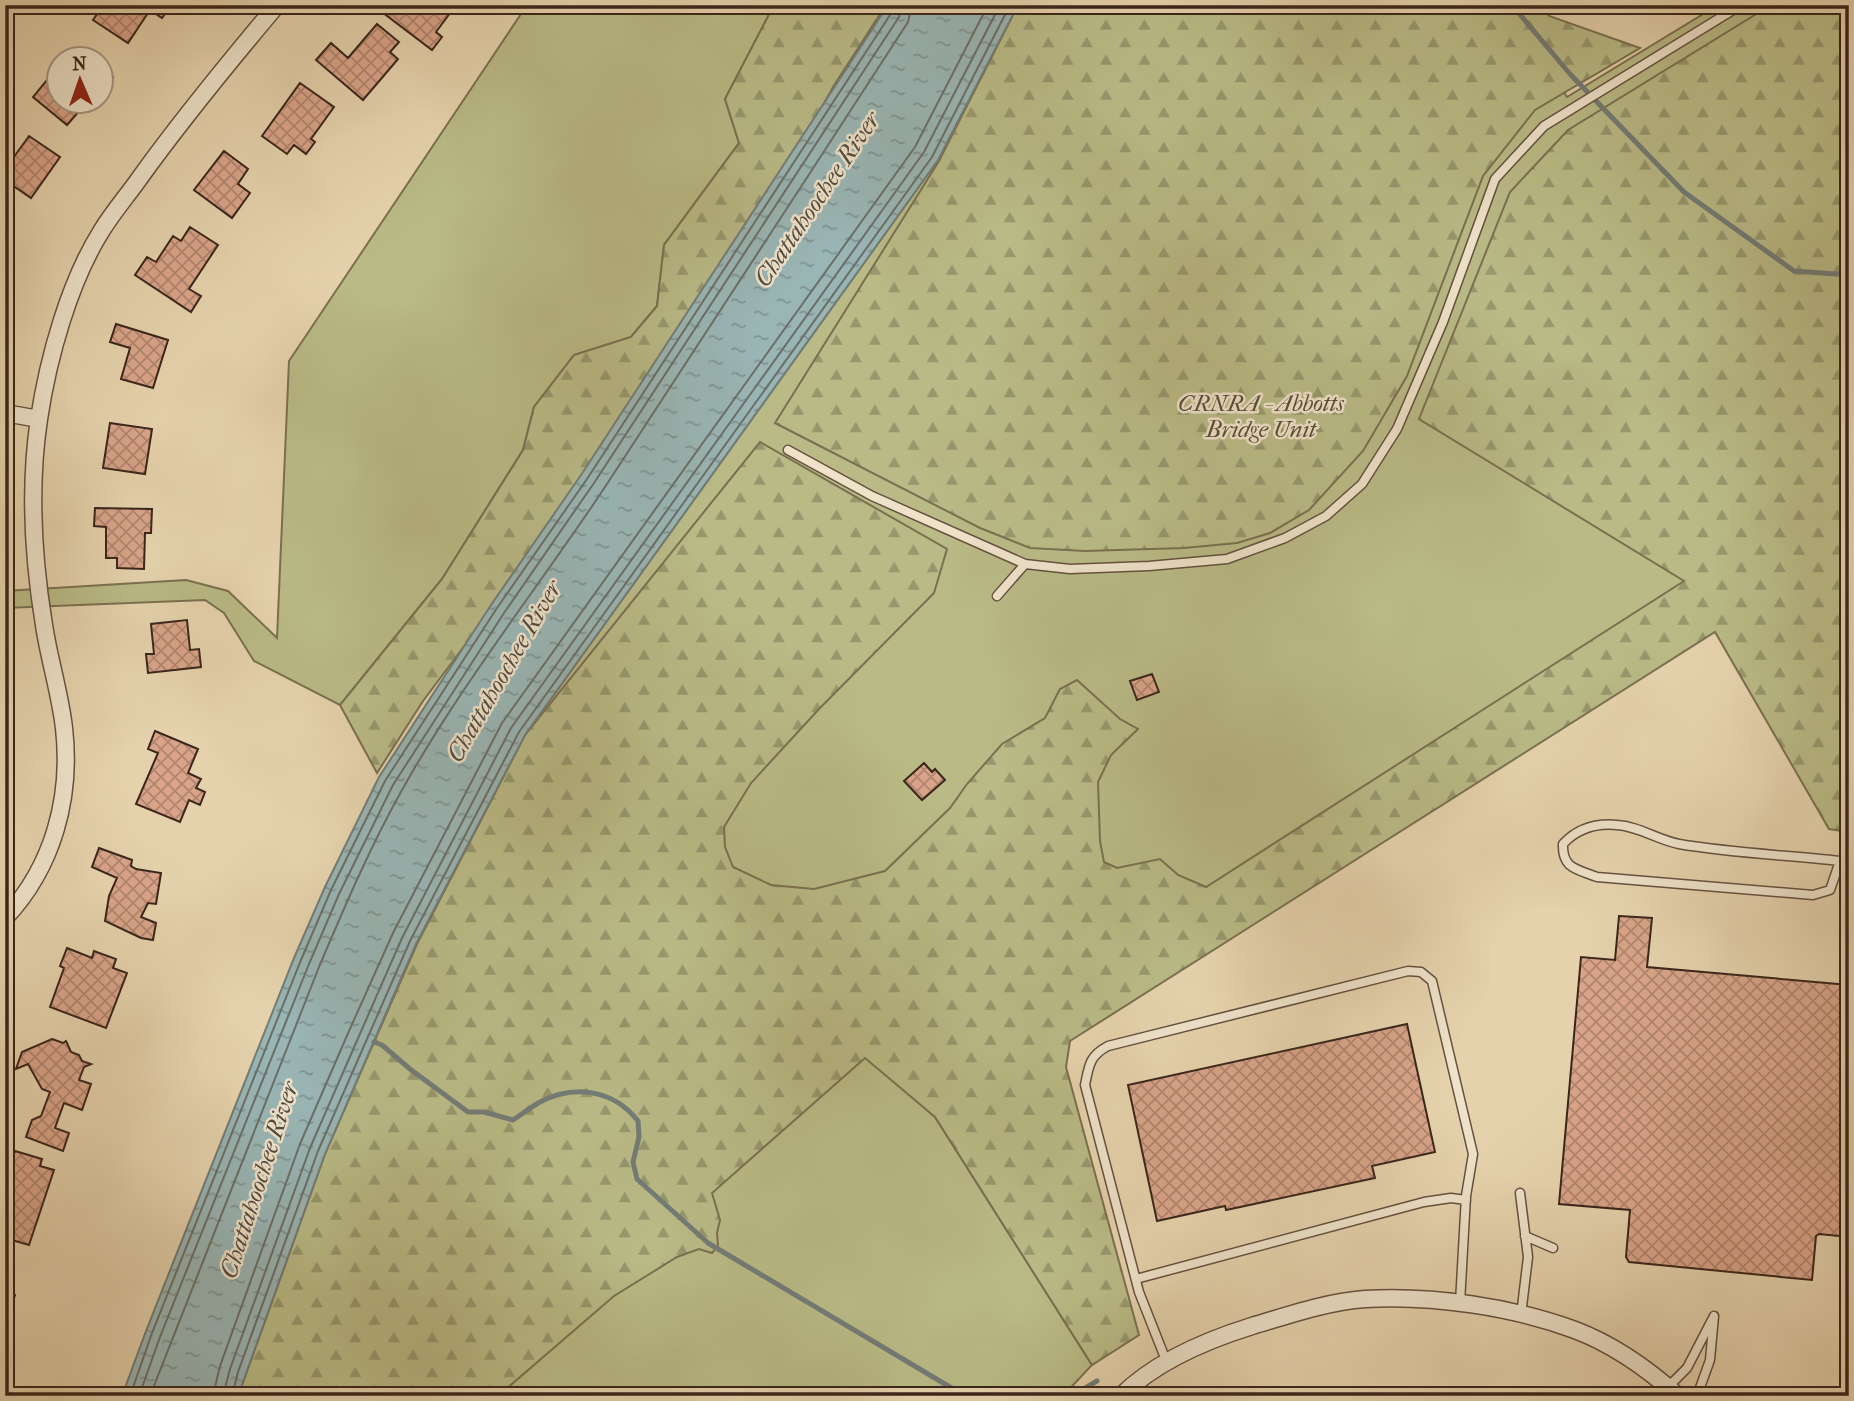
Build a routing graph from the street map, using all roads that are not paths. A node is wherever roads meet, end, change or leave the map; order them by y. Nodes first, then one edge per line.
1 (277, 5) edge
2 (1741, 5) edge
3 (5, 413) edge
4 (39, 419) junction
5 (788, 450) dead end
6 (1026, 565) junction
7 (997, 596) dead end
8 (1844, 862) edge
9 (5, 918) edge
10 (1520, 1193) dead end
11 (1466, 1200) junction
12 (1525, 1236) junction
13 (1553, 1248) dead end
14 (1136, 1279) junction
15 (1460, 1303) junction
16 (1521, 1315) junction
17 (1167, 1363) junction
18 (1673, 1391) edge
19 (1121, 1396) edge
20 (1698, 1396) edge

1 - 4 street
2 - 6 lane
3 - 4 street
4 - 9 street
5 - 6 lane
6 - 7 lane
8 - 8 lane
10 - 12 lane
11 - 14 lane
11 - 14 lane
11 - 15 lane
12 - 13 lane
12 - 16 lane
14 - 17 lane
15 - 16 street
15 - 17 street
16 - 18 street
17 - 19 street
18 - 20 lane

